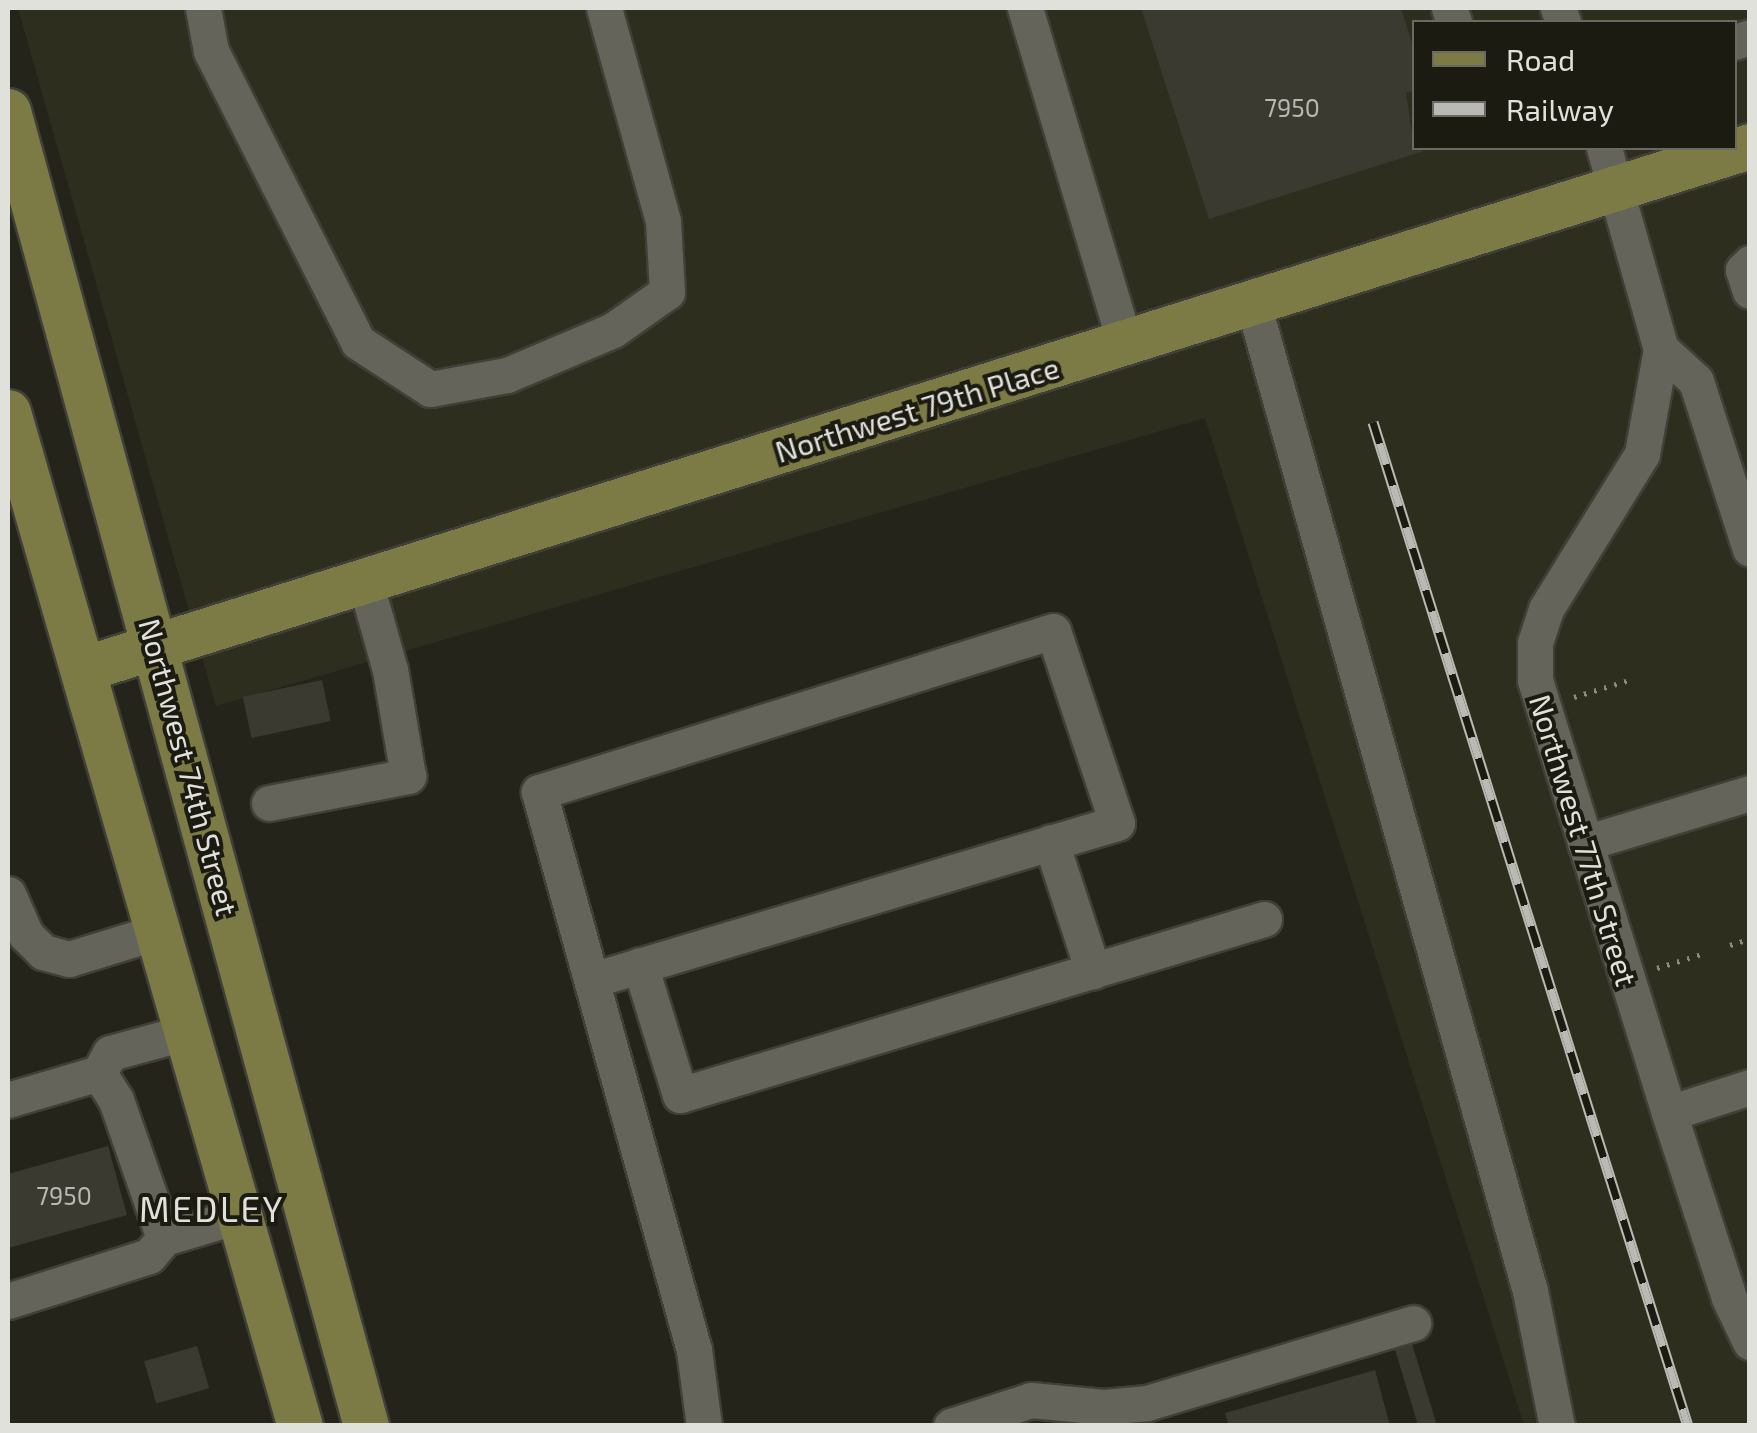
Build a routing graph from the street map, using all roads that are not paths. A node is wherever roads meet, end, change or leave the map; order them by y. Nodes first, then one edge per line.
1 (203, 8) edge
2 (604, 8) edge
3 (1025, 8) edge
4 (8, 111) edge
5 (1724, 150) edge
6 (1608, 168) edge
7 (1750, 263) edge
8 (1750, 291) edge
9 (1253, 303) junction
10 (1125, 344) junction
11 (1661, 349) junction
12 (8, 412) edge
13 (1750, 549) edge
14 (365, 581) junction
15 (158, 646) junction
16 (83, 669) junction
17 (1750, 792) edge
18 (269, 803) dead end
19 (1051, 842) junction
20 (1585, 843) junction
21 (8, 894) edge
22 (1264, 919) dead end
23 (157, 932) junction
24 (640, 965) junction
25 (1093, 971) junction
26 (592, 980) junction
27 (187, 1032) junction
28 (99, 1072) junction
29 (1750, 1088) edge
30 (8, 1100) edge
31 (1668, 1113) junction
32 (238, 1216) junction
33 (164, 1238) junction
34 (329, 1296) junction
35 (8, 1300) edge
36 (1413, 1322) dead end
37 (1750, 1342) edge
38 (1035, 1413) edge
39 (300, 1426) edge
40 (366, 1426) edge
41 (704, 1426) edge
42 (951, 1426) edge
43 (1557, 1426) edge

1 - 2 street
3 - 10 street
4 - 15 main road, Northwest 74th Street
5 - 6 main road, Northwest 79th Place
6 - 9 main road, Northwest 79th Place
6 - 11 street, Northwest 77th Street
7 - 8 street
9 - 10 main road, Northwest 79th Place
9 - 43 street
10 - 14 main road, Northwest 79th Place
11 - 13 street, Northwest 77th Street
11 - 20 street, Northwest 77th Street
12 - 16 main road
14 - 15 main road, Northwest 79th Place
14 - 18 street
15 - 16 main road, Northwest 79th Place
15 - 34 main road, Northwest 74th Street
16 - 23 main road
17 - 20 street
19 - 24 street
19 - 25 street
19 - 26 street
20 - 31 street, Northwest 77th Street
21 - 23 street
22 - 25 street
23 - 27 main road
24 - 25 street
24 - 26 street
26 - 41 street
27 - 28 street
27 - 32 main road
28 - 30 street
28 - 33 street
29 - 31 street
31 - 37 street, Northwest 77th Street
32 - 33 street
32 - 34 main road
32 - 39 main road
33 - 35 street
34 - 40 main road, Northwest 74th Street
36 - 38 street
38 - 42 street

